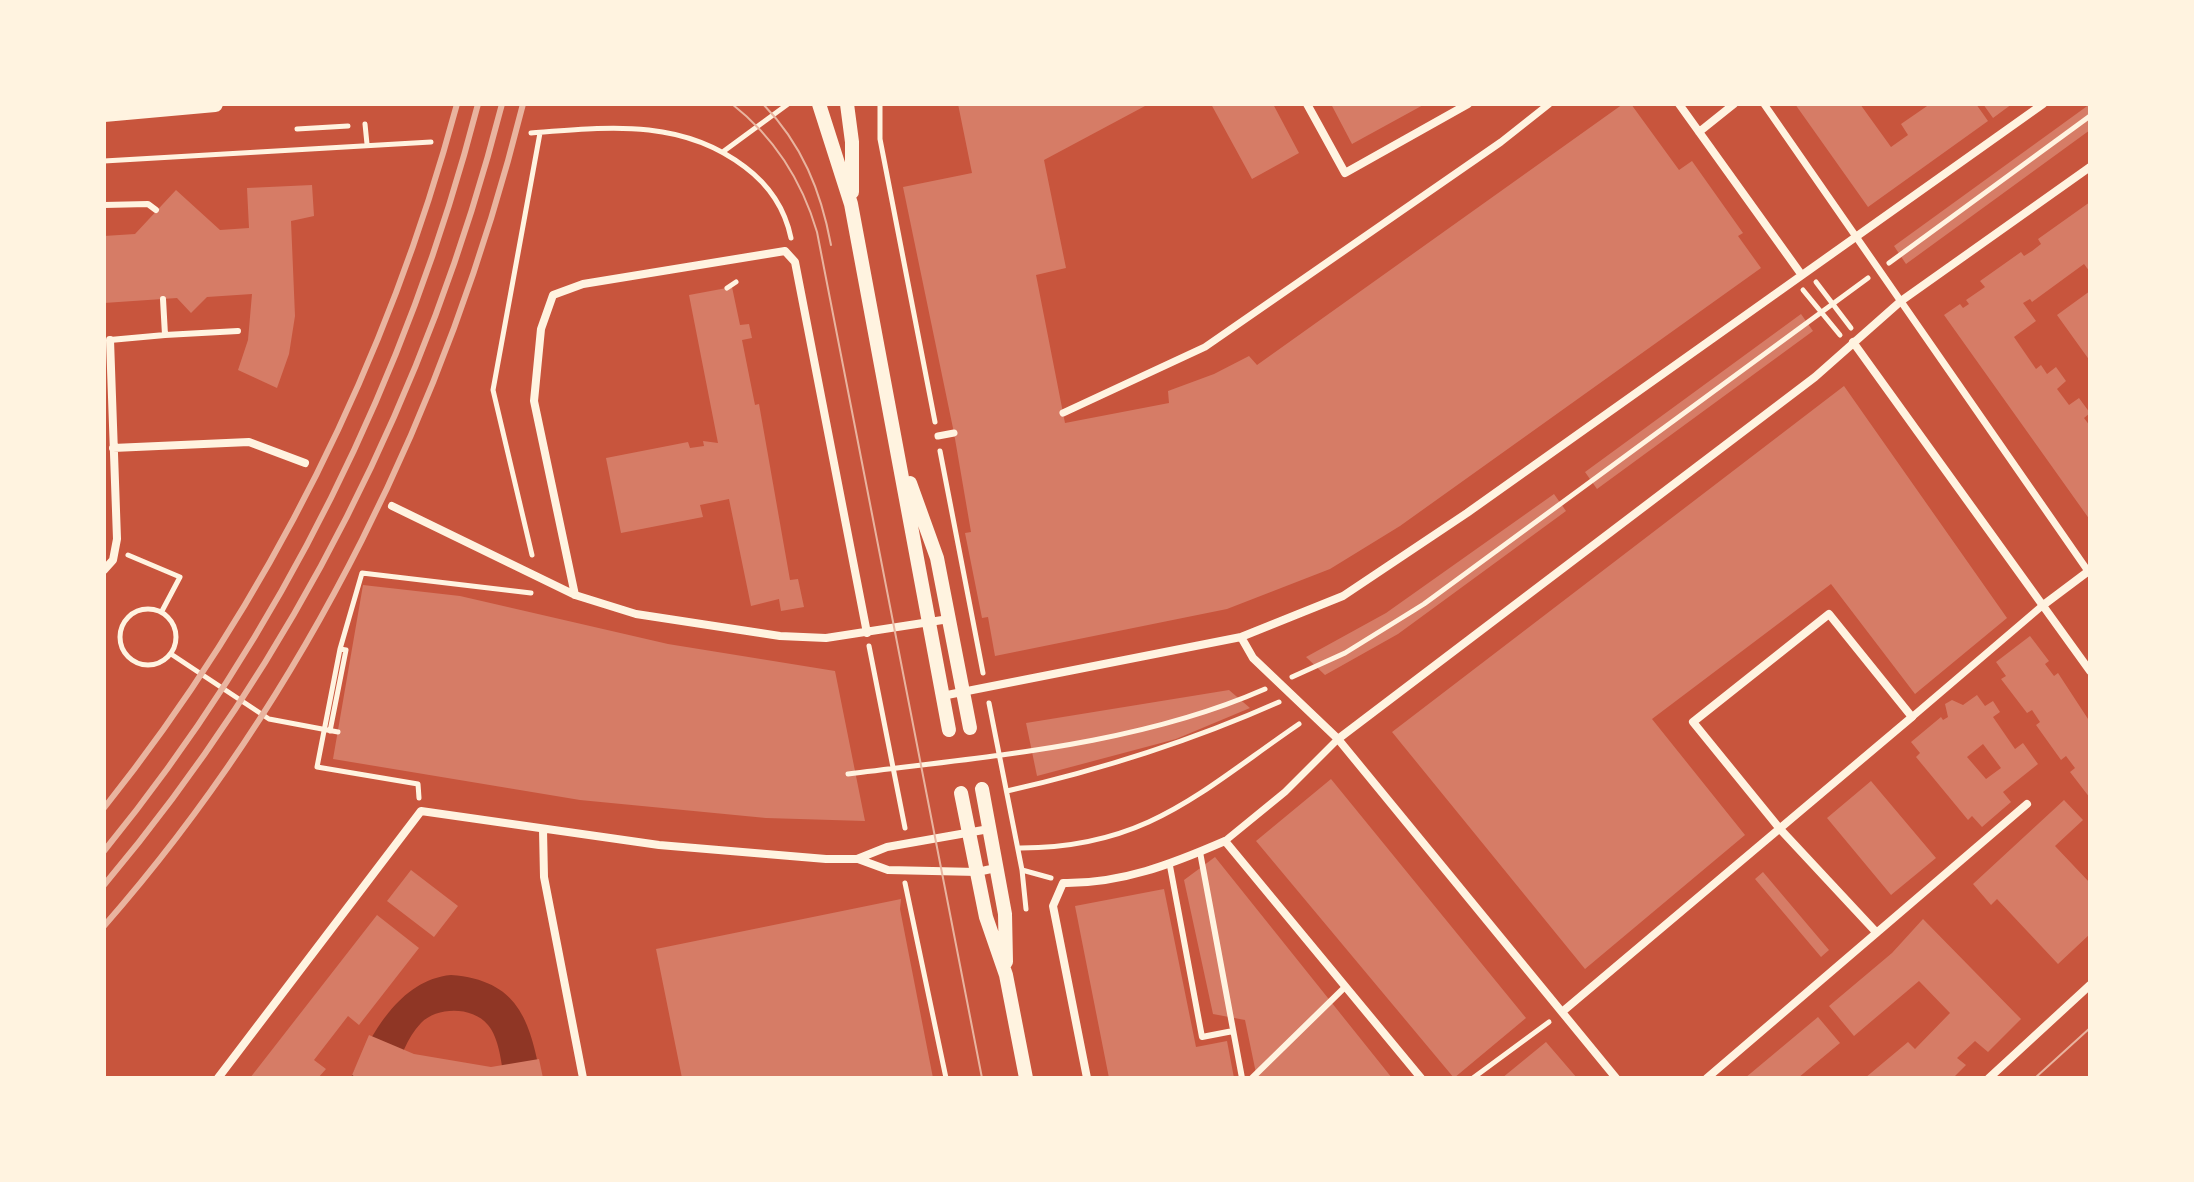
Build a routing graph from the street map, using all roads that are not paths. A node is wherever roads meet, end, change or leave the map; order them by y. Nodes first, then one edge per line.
1 (215, 104) edge
2 (819, 104) edge
3 (847, 104) edge
4 (1307, 104) edge
5 (1468, 104) edge
6 (1549, 104) edge
7 (1679, 104) edge
8 (1734, 104) edge
9 (1764, 104) edge
10 (2043, 104) edge
11 (104, 114) edge
12 (1699, 132) junction
13 (2090, 167) edge
14 (851, 204) junction
15 (104, 205) edge
16 (156, 210) dead end
17 (1858, 238) junction
18 (1801, 274) junction
19 (163, 299) dead end
20 (1901, 301) junction
21 (238, 331) dead end
22 (165, 335) junction
23 (110, 340) joint
24 (1853, 342) junction
25 (1063, 413) dead end
26 (954, 433) dead end
27 (938, 436) road end
28 (113, 448) junction
29 (899, 453) junction
30 (305, 463) dead end
31 (392, 506) dead end
32 (104, 570) edge
33 (2089, 572) edge
34 (575, 595) junction
35 (2042, 606) junction
36 (949, 619) junction
37 (928, 623) junction
38 (867, 633) junction
39 (1241, 637) junction
40 (2090, 671) edge
41 (963, 692) junction
42 (942, 696) junction
43 (1912, 717) junction
44 (970, 728) dead end
45 (949, 730) dead end
46 (1338, 739) junction
47 (982, 789) dead end
48 (961, 793) dead end
49 (2027, 804) dead end
50 (989, 829) junction
51 (1780, 829) junction
52 (543, 830) junction
53 (969, 832) junction
54 (1225, 841) junction
55 (1200, 852) junction
56 (857, 859) junction
57 (1170, 866) junction
58 (996, 868) junction
59 (977, 872) junction
60 (1876, 932) junction
61 (1006, 975) junction
62 (2090, 985) edge
63 (1345, 987) junction
64 (1562, 1012) junction
65 (1233, 1031) junction
66 (218, 1078) edge
67 (583, 1078) edge
68 (1026, 1078) edge
69 (1087, 1078) edge
70 (1242, 1078) edge
71 (1252, 1078) edge
72 (1421, 1078) edge
73 (1616, 1078) edge
74 (1707, 1078) edge
75 (1989, 1078) edge

1 - 11 main road
2 - 14 street
3 - 14 street
4 - 5 street
6 - 25 street
7 - 12 street
8 - 12 street
9 - 17 street
10 - 17 street
12 - 18 street
13 - 20 street
14 - 29 street
15 - 16 lane
17 - 18 street
17 - 20 street
18 - 39 street
19 - 22 lane
20 - 24 street
20 - 33 street
21 - 22 lane
22 - 23 lane
23 - 28 street
24 - 35 street
24 - 46 street
26 - 27 street
28 - 30 street
28 - 32 street
29 - 36 street
29 - 37 street
31 - 34 street
33 - 35 street
34 - 38 street
34 - 38 street
35 - 40 street
35 - 43 street
36 - 37 street
36 - 41 street
37 - 38 street
37 - 42 street
39 - 41 street
39 - 46 street
41 - 42 street
41 - 44 street
42 - 45 street
43 - 51 street
43 - 51 street
46 - 54 street
46 - 64 street
47 - 50 street
48 - 53 street
49 - 60 street
50 - 53 street
50 - 58 street
51 - 60 street
51 - 64 street
52 - 56 street
52 - 66 street
52 - 67 street
53 - 56 street
53 - 59 street
54 - 55 street
54 - 63 street
55 - 57 street
55 - 65 lane
56 - 59 street
57 - 65 lane
57 - 69 street
58 - 59 street
58 - 61 street
59 - 61 street
60 - 74 street
61 - 68 street
62 - 75 street
63 - 71 lane
63 - 72 street
64 - 73 street
65 - 70 lane

